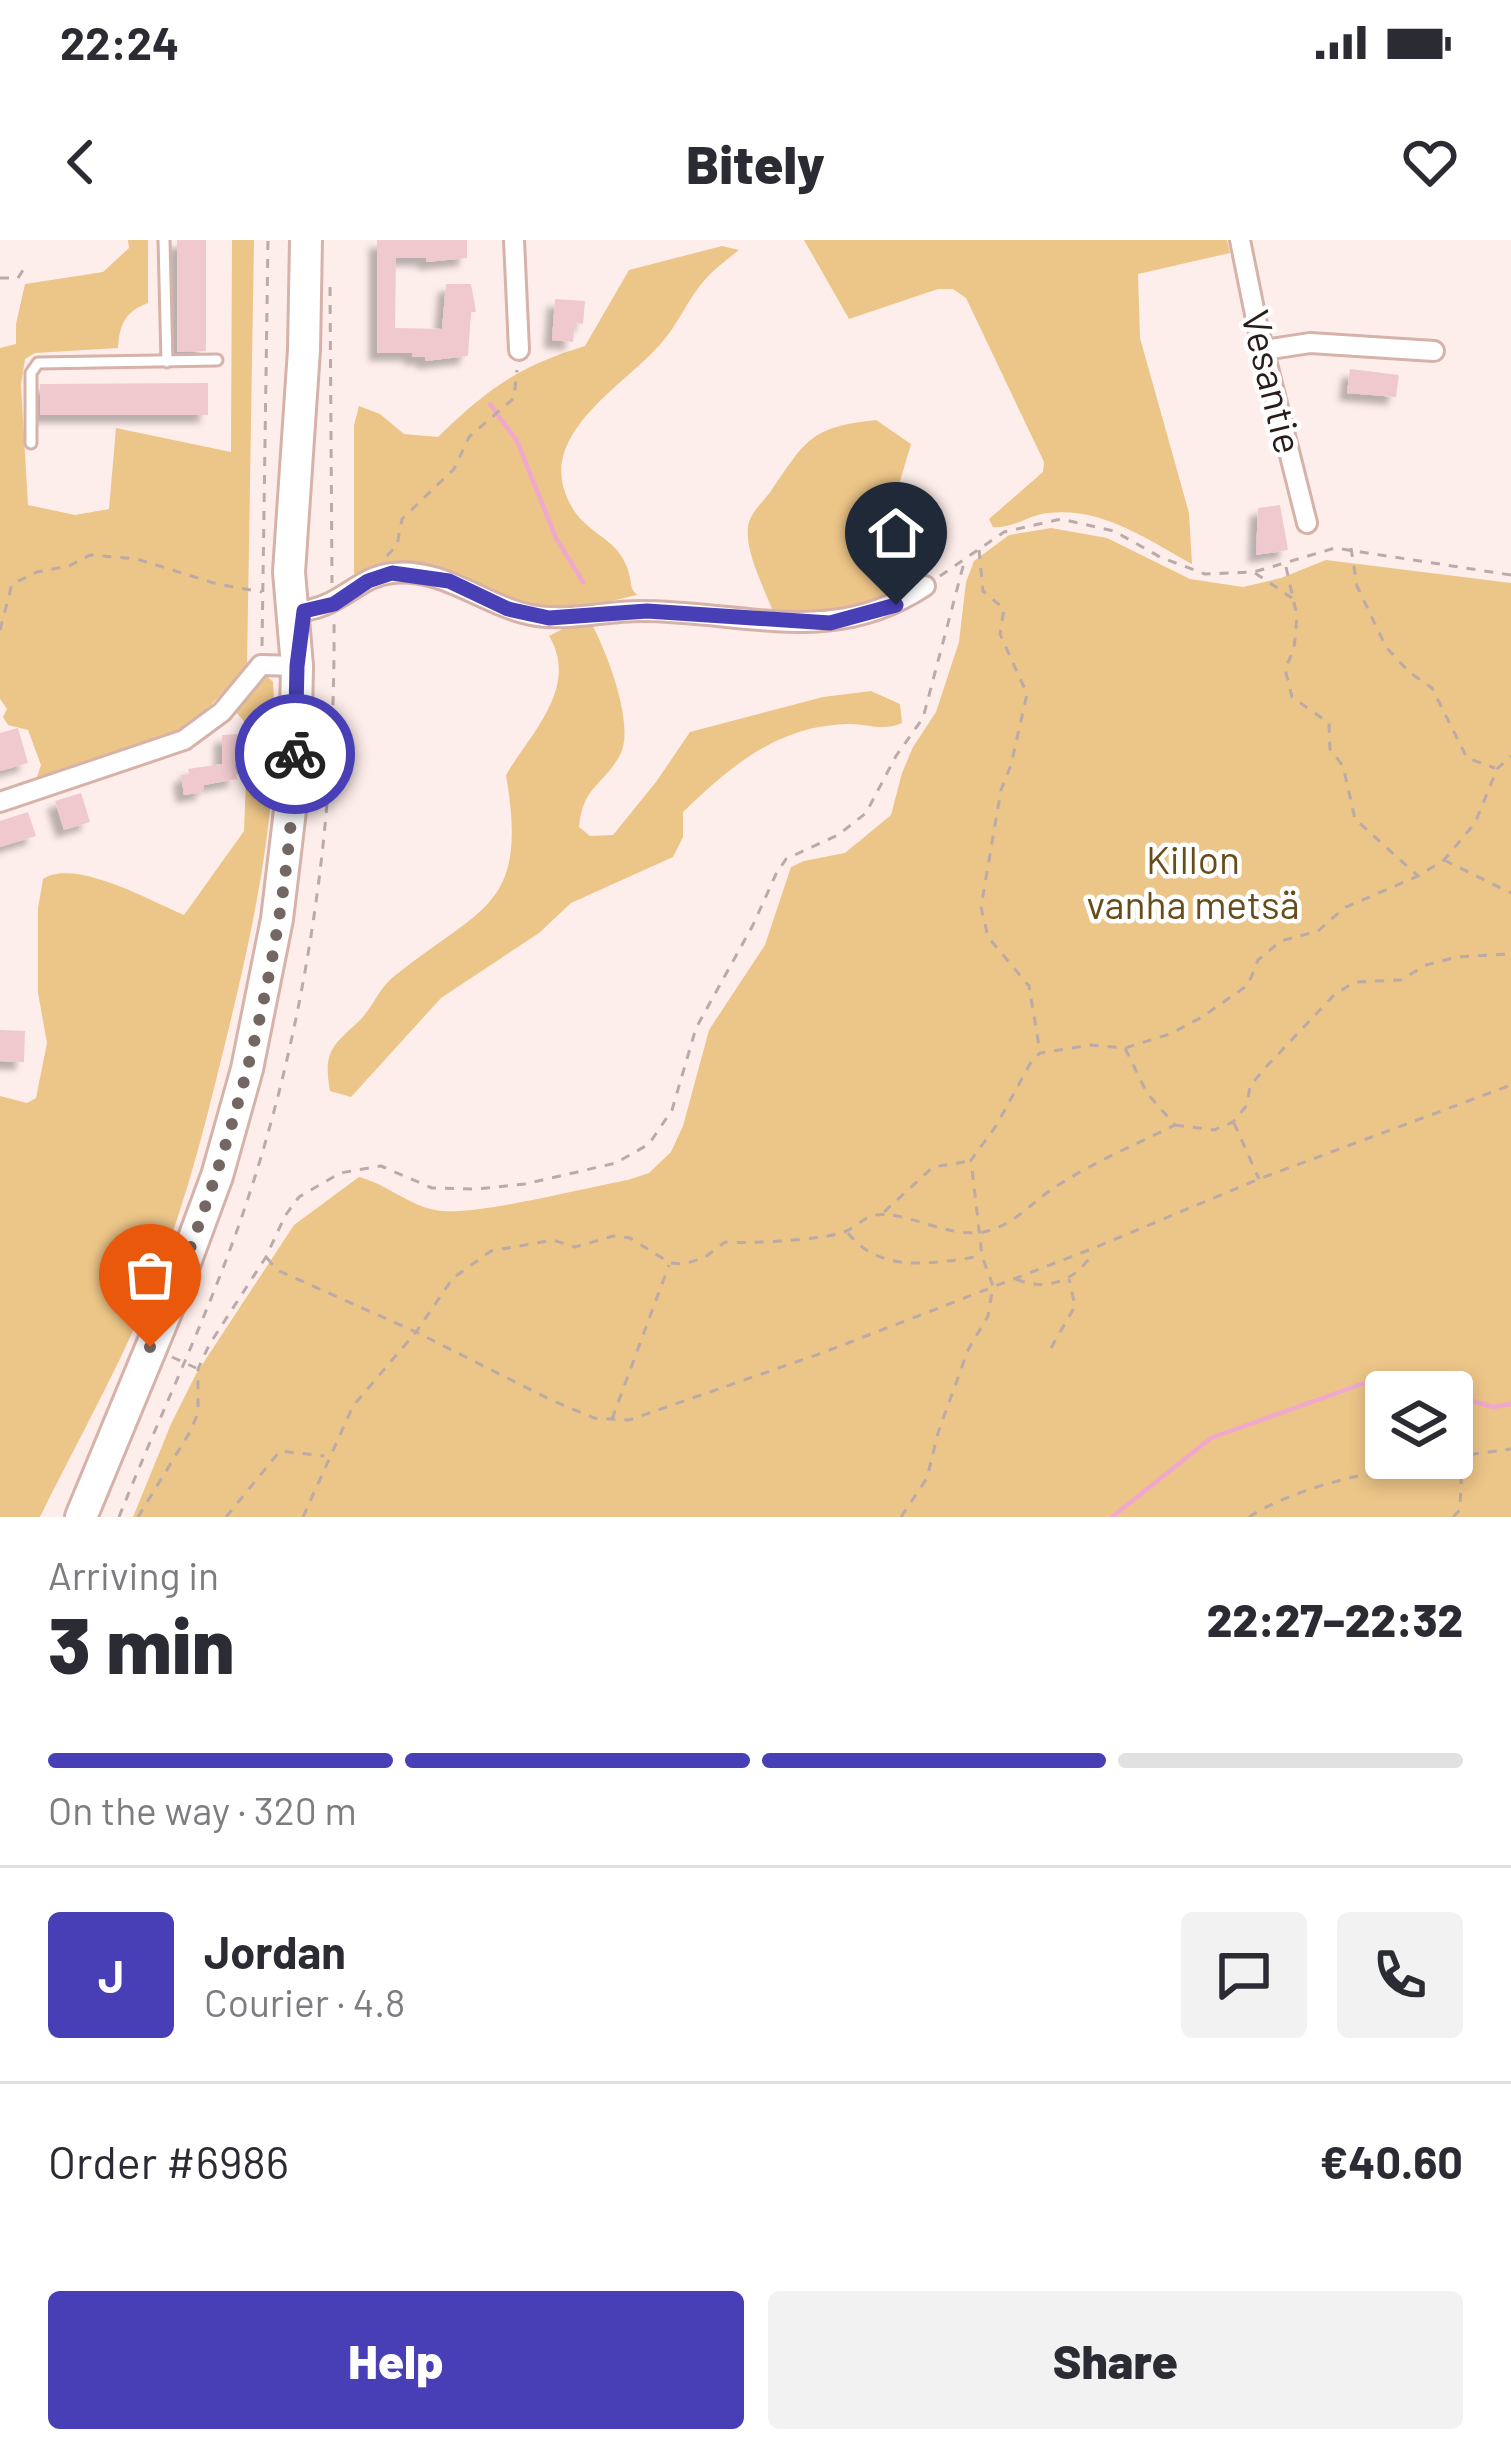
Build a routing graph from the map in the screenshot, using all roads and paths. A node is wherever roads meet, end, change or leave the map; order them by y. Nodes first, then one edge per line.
1 (164, 240) edge
2 (268, 240) edge
3 (288, 240) edge
4 (306, 240) edge
5 (514, 240) edge
6 (1240, 240) edge
7 (25, 267) dead end
8 (0, 278) edge
9 (519, 350) joint
10 (1264, 350) junction
11 (1434, 351) dead end
12 (217, 360) dead end
13 (167, 362) junction
14 (297, 404) junction
15 (32, 443) dead end
16 (1307, 524) dead end
17 (978, 548) junction
18 (1351, 548) junction
19 (964, 559) junction
20 (1285, 565) junction
21 (1254, 572) junction
22 (1511, 575) edge
23 (368, 581) junction
24 (925, 586) joint
25 (263, 592) junction
26 (1292, 598) junction
27 (297, 611) junction
28 (0, 630) edge
29 (261, 664) junction
30 (297, 666) junction
31 (1511, 756) edge
32 (1497, 769) junction
33 (0, 802) edge
34 (1444, 860) junction
35 (1418, 876) junction
36 (1511, 893) edge
37 (1511, 954) edge
38 (1125, 1048) junction
39 (1040, 1053) junction
40 (1511, 1085) edge
41 (1233, 1122) junction
42 (1175, 1125) junction
43 (971, 1160) junction
44 (1259, 1179) junction
45 (882, 1214) junction
46 (846, 1232) junction
47 (980, 1233) junction
48 (1094, 1249) junction
49 (982, 1256) junction
50 (266, 1257) junction
51 (670, 1263) junction
52 (1069, 1277) junction
53 (1014, 1278) junction
54 (993, 1286) junction
55 (416, 1332) junction
56 (1051, 1348) dead end
57 (183, 1363) dead end
58 (198, 1369) junction
59 (133, 1387) junction
60 (611, 1420) junction
61 (1511, 1449) edge
62 (1473, 1454) edge
63 (327, 1457) junction
64 (1365, 1477) edge
65 (1461, 1479) edge
66 (62, 1517) edge
67 (81, 1517) edge
68 (139, 1517) edge
69 (226, 1517) edge
70 (303, 1517) edge
71 (901, 1517) edge
72 (1249, 1517) edge
73 (1453, 1517) edge

1 - 13 lane
2 - 25 path
3 - 14 main road
4 - 14 main road
5 - 9 street
6 - 10 street, Vesantie
7 - 8 path
9 - 23 path
10 - 11 street
10 - 16 street, Vesantie
12 - 13 lane
13 - 15 lane
14 - 27 main road
17 - 19 path
17 - 21 path
17 - 39 path
18 - 20 path
18 - 22 path
18 - 32 path
19 - 24 path
19 - 50 path
20 - 21 path
20 - 26 path
21 - 26 path
23 - 24 street
23 - 27 street
25 - 28 path
25 - 29 path
26 - 35 path
27 - 30 main road
29 - 30 street
29 - 33 street
30 - 59 main road
31 - 32 path
32 - 34 path
34 - 35 path
34 - 36 path
35 - 38 path
37 - 41 path
38 - 39 path
38 - 42 path
39 - 43 path
40 - 44 path
41 - 42 path
41 - 44 path
42 - 47 path
43 - 45 path
43 - 47 path
44 - 48 path
45 - 46 path
45 - 47 path
46 - 49 path
46 - 51 path
47 - 49 path
48 - 52 path
48 - 53 path
49 - 54 path
50 - 55 path
50 - 58 path
51 - 55 path
51 - 60 path
52 - 53 path
52 - 56 path
53 - 54 path
54 - 60 path
54 - 71 path
55 - 60 path
55 - 63 path
57 - 58 path
58 - 68 path
59 - 66 main road
59 - 67 main road
61 - 62 path
63 - 69 path
63 - 70 path
64 - 72 path
65 - 73 path

